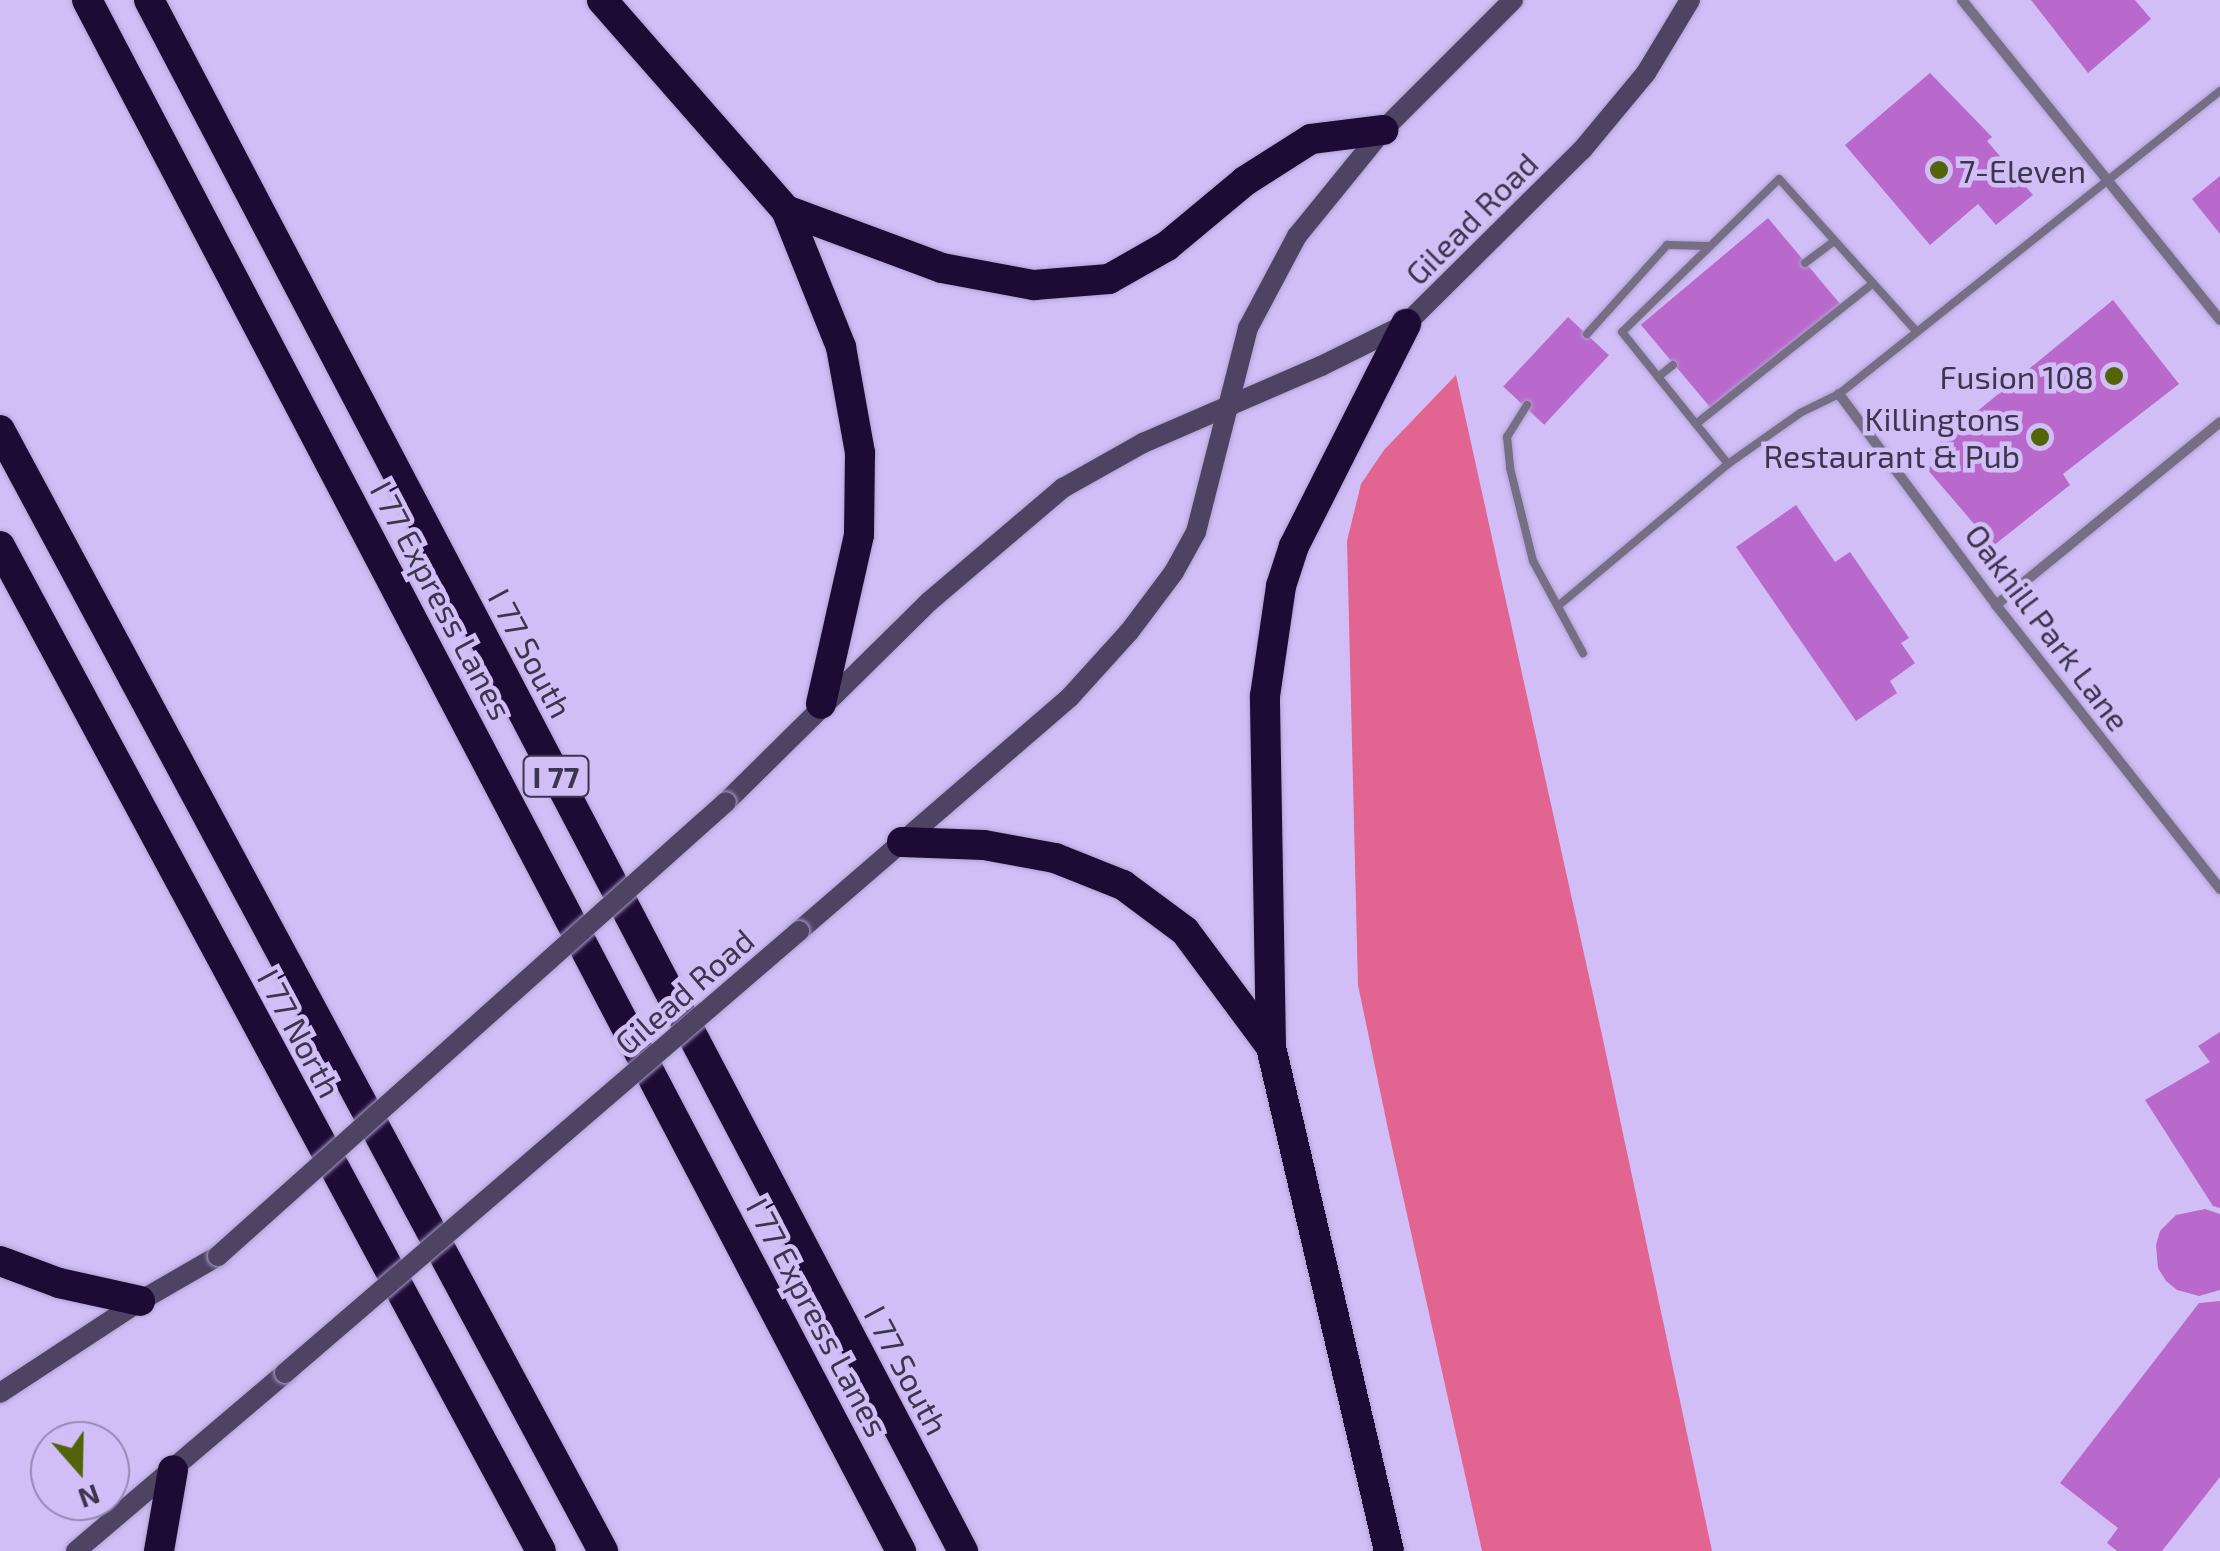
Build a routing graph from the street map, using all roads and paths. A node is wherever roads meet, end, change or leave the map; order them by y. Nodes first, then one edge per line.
1 (87, 0) edge
2 (149, 0) edge
3 (602, 0) edge
4 (1513, 0) edge
5 (1690, 0) edge
6 (1962, 0) edge
7 (2220, 90) edge
8 (1383, 130) junction
9 (2110, 179) junction
10 (786, 210) junction
11 (1834, 241) junction
12 (1710, 246) junction
13 (1806, 263) dead end
14 (1872, 283) junction
15 (2220, 320) edge
16 (1406, 324) junction
17 (1917, 332) junction
18 (1587, 334) dead end
19 (1672, 365) dead end
20 (1658, 377) junction
21 (1840, 394) junction
22 (1231, 403) junction
23 (1526, 405) dead end
24 (2220, 422) edge
25 (1696, 424) junction
26 (0, 430) edge
27 (1728, 464) junction
28 (0, 546) edge
29 (1996, 604) junction
30 (1558, 606) junction
31 (1583, 653) dead end
32 (820, 704) junction
33 (902, 842) junction
34 (2220, 889) edge
35 (1271, 1047) junction
36 (0, 1261) edge
37 (140, 1301) junction
38 (0, 1394) edge
39 (173, 1470) junction
40 (76, 1551) edge
41 (159, 1551) edge
42 (541, 1551) edge
43 (603, 1551) edge
44 (902, 1551) edge
45 (963, 1551) edge
46 (1389, 1551) edge

1 - 44 highway, I 77 Express Lanes / I 77
2 - 45 highway, I 77 South / I 77
3 - 10 highway
4 - 8 main road, Gilead Road
5 - 16 main road, Gilead Road
6 - 9 street
7 - 9 lane
8 - 10 highway
8 - 22 main road, Gilead Road
9 - 15 street
9 - 17 lane
10 - 32 highway
11 - 12 lane
11 - 13 lane
11 - 14 lane
12 - 18 lane
12 - 20 lane
14 - 17 lane
14 - 25 lane
16 - 22 main road, Gilead Road
16 - 35 highway
17 - 21 lane
19 - 20 lane
20 - 25 lane
21 - 27 lane
21 - 29 street, Oakhill Park Lane
22 - 32 main road, Gilead Road
22 - 33 main road, Gilead Road
23 - 30 lane
24 - 29 street
25 - 27 lane
26 - 43 highway
27 - 30 lane
28 - 42 highway, I 77 North
29 - 34 street, Oakhill Park Lane
30 - 31 lane
32 - 37 main road, Gilead Road, bridge
33 - 35 highway
33 - 39 main road, Gilead Road, bridge
35 - 46 highway
36 - 37 highway
37 - 38 main road, Gilead Road
39 - 40 main road, Gilead Road
39 - 41 highway

